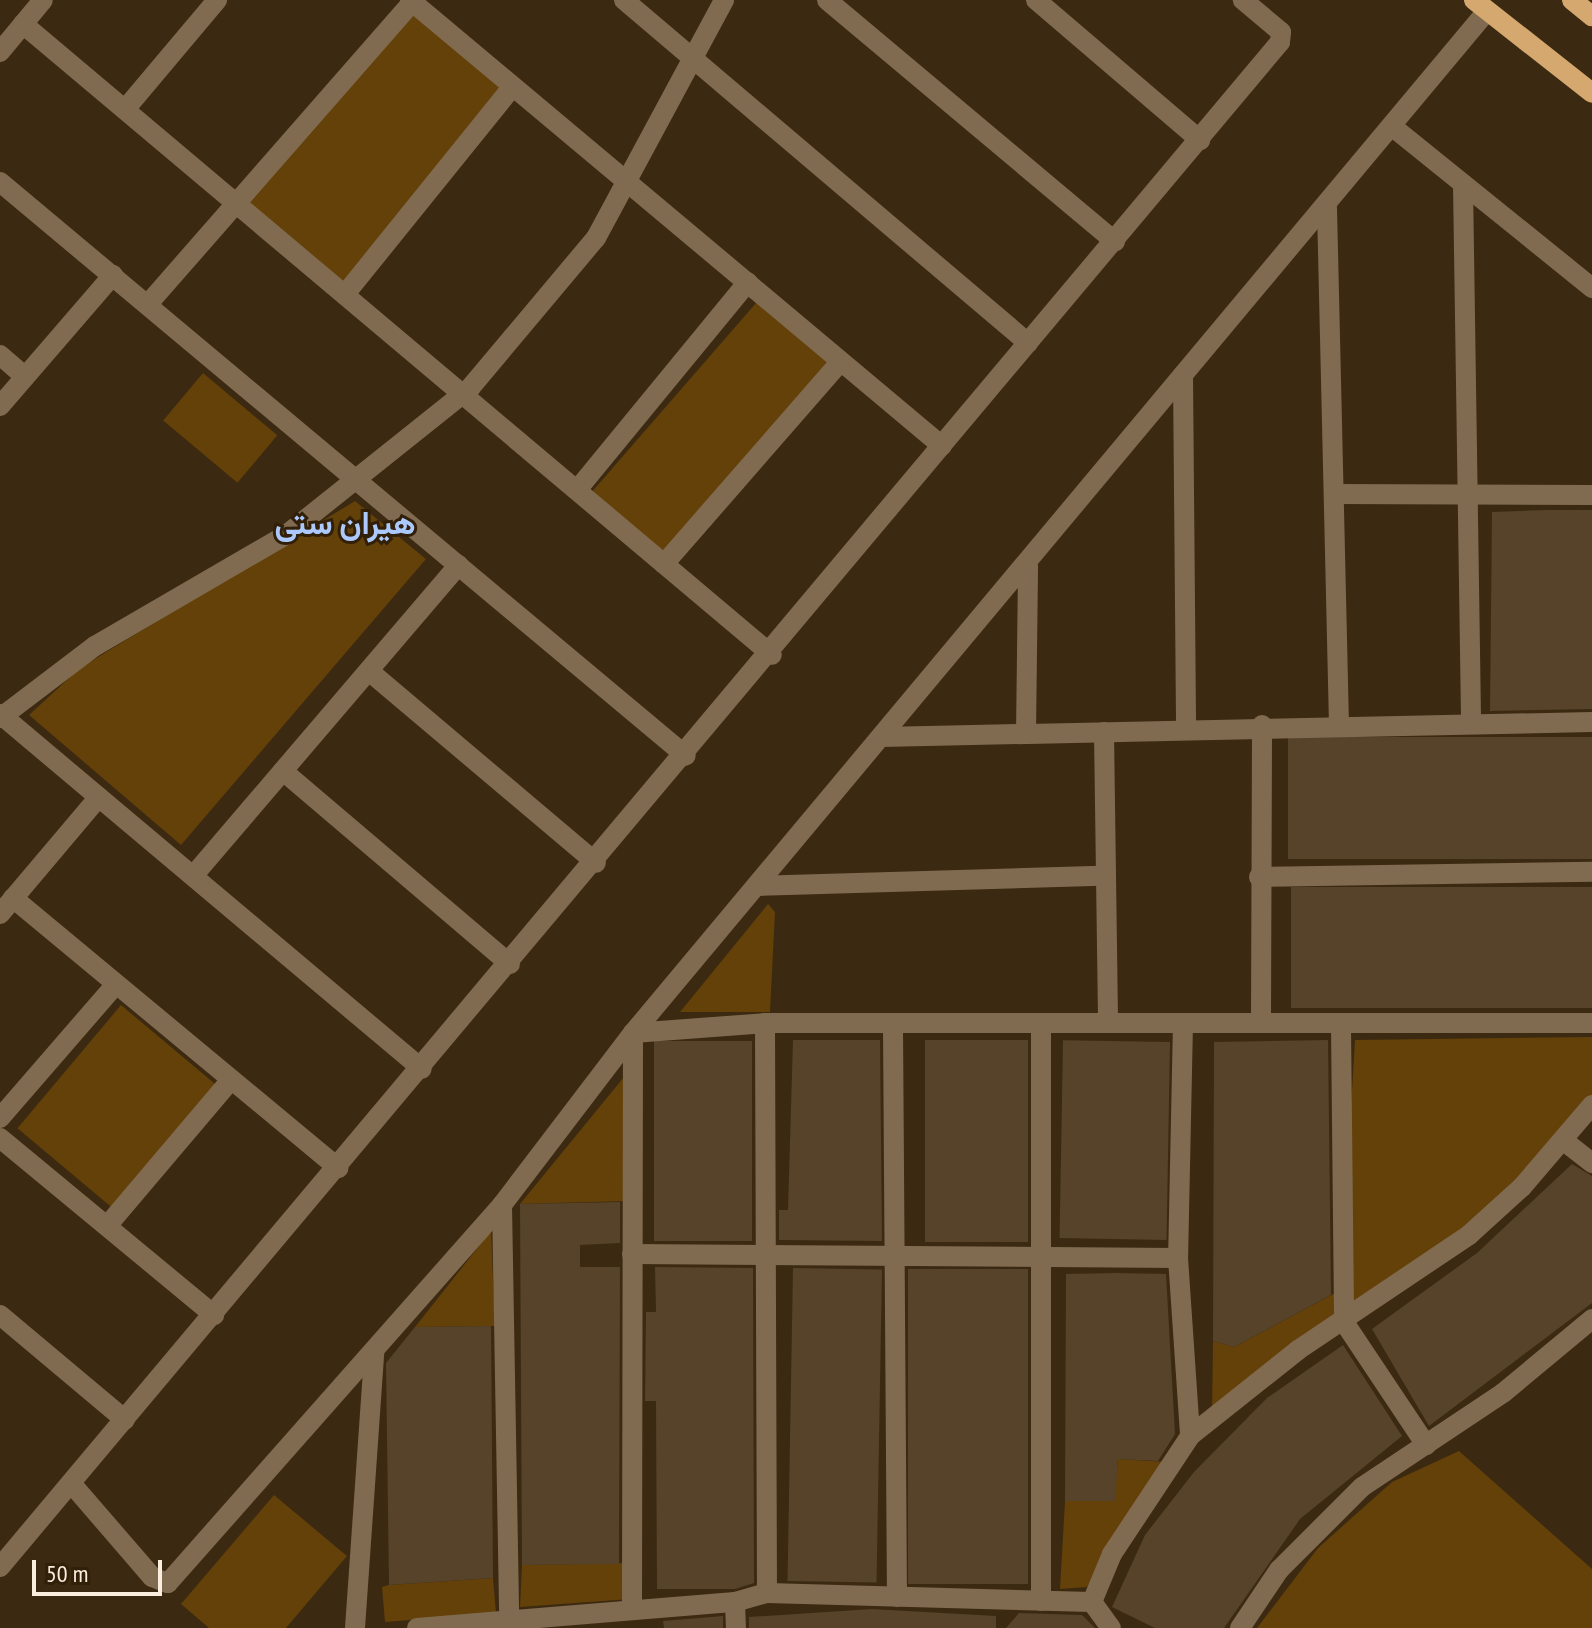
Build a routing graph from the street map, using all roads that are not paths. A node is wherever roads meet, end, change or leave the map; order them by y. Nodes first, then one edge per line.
1 (43, 0) edge
2 (217, 0) edge
3 (624, 0) edge
4 (724, 0) edge
5 (827, 0) edge
6 (1036, 0) edge
7 (1243, 0) edge
8 (1572, 0) edge
9 (411, 1) edge
10 (1481, 5) edge
11 (1592, 16) edge
12 (23, 24) junction
13 (0, 52) edge
14 (693, 59) junction
15 (512, 87) junction
16 (1592, 93) edge
17 (127, 107) junction
18 (1394, 128) junction
19 (1200, 140) junction
20 (0, 182) edge
21 (1463, 184) junction
22 (626, 185) junction
23 (237, 200) junction
24 (1327, 208) junction
25 (1115, 242) junction
26 (113, 275) junction
27 (748, 282) junction
28 (1592, 288) edge
29 (346, 293) junction
30 (148, 304) junction
31 (1028, 343) junction
32 (0, 355) edge
33 (840, 362) junction
34 (1183, 375) junction
35 (25, 377) junction
36 (463, 392) junction
37 (0, 406) edge
38 (942, 446) junction
39 (359, 481) junction
40 (577, 490) junction
41 (1334, 494) junction
42 (1592, 495) edge
43 (1465, 497) junction
44 (664, 564) junction
45 (459, 565) junction
46 (1028, 566) junction
47 (772, 655) junction
48 (369, 671) junction
49 (1, 716) edge
50 (1471, 720) junction
51 (1592, 722) edge
52 (1339, 723) junction
53 (1262, 725) junction
54 (1186, 728) junction
55 (1104, 732) junction
56 (1026, 734) junction
57 (881, 737) junction
58 (686, 756) junction
59 (283, 771) junction
60 (99, 797) junction
61 (596, 863) junction
62 (1592, 872) edge
63 (193, 876) junction
64 (1101, 876) junction
65 (1259, 877) junction
66 (757, 886) junction
67 (6, 906) edge
68 (510, 964) junction
69 (116, 984) junction
70 (1261, 1021) junction
71 (1108, 1022) junction
72 (765, 1023) junction
73 (1183, 1023) junction
74 (1592, 1023) edge
75 (1041, 1025) junction
76 (893, 1026) junction
77 (1341, 1026) junction
78 (633, 1033) junction
79 (422, 1069) junction
80 (231, 1080) junction
81 (1592, 1105) edge
82 (0, 1118) edge
83 (0, 1138) edge
84 (1564, 1141) junction
85 (1592, 1163) edge
86 (338, 1168) junction
87 (502, 1205) junction
88 (107, 1226) junction
89 (632, 1254) junction
90 (1036, 1254) junction
91 (765, 1255) junction
92 (894, 1257) junction
93 (1178, 1258) junction
94 (0, 1315) edge
95 (214, 1315) junction
96 (1592, 1319) edge
97 (1344, 1322) junction
98 (374, 1353) junction
99 (125, 1420) junction
100 (1190, 1436) junction
101 (1426, 1445) junction
102 (71, 1483) junction
103 (0, 1567) edge
104 (767, 1593) junction
105 (897, 1597) junction
106 (1041, 1601) junction
107 (735, 1602) junction
108 (1092, 1602) junction
109 (632, 1609) junction
110 (509, 1618) junction
111 (355, 1628) edge
112 (417, 1628) edge
113 (736, 1628) edge
114 (1111, 1628) edge
115 (1240, 1628) edge

1 - 12 street
2 - 17 street
3 - 14 street
4 - 14 street
5 - 25 street
6 - 19 street
7 - 19 street
8 - 11 main road
9 - 15 street
9 - 23 street
10 - 16 main road
10 - 18 street
12 - 13 street
12 - 17 street
14 - 22 street
14 - 31 street
15 - 22 street
15 - 29 street
17 - 23 street
18 - 21 street
18 - 24 street
19 - 25 street
20 - 26 street
21 - 28 street
21 - 43 street
22 - 27 street
22 - 36 street
23 - 29 street
23 - 30 street
24 - 34 street
24 - 41 street
25 - 31 street
26 - 30 street
26 - 35 street
27 - 33 street
27 - 40 street
29 - 36 street
30 - 39 street
31 - 38 street
32 - 35 street
33 - 38 street
33 - 44 street
34 - 46 street
34 - 54 street
35 - 37 street
36 - 39 street
36 - 40 street
38 - 47 street
39 - 45 street
39 - 49 street
40 - 44 street
41 - 43 street
41 - 52 street
42 - 43 street
43 - 50 street
44 - 47 street
45 - 48 street
45 - 58 street
46 - 56 street
46 - 57 street
47 - 58 street
48 - 59 street
48 - 61 street
49 - 60 street
50 - 51 street
50 - 52 street
52 - 53 street
53 - 54 street
53 - 65 street
54 - 55 street
55 - 56 street
55 - 64 street
56 - 57 street
57 - 66 street
58 - 61 street
59 - 63 street
59 - 68 street
60 - 63 street
60 - 67 street
61 - 68 street
62 - 65 street
63 - 79 street
64 - 66 street
64 - 71 street
65 - 70 street
66 - 78 street
67 - 69 street
68 - 79 street
69 - 80 street
69 - 82 street
70 - 73 street
70 - 77 street
71 - 73 street
71 - 75 street
72 - 76 street
72 - 78 street
72 - 91 street
73 - 93 street
74 - 77 street
75 - 76 street
75 - 90 street
76 - 92 street
77 - 97 street
78 - 87 street
78 - 89 street
79 - 86 street
80 - 86 street
80 - 88 street
81 - 84 street
83 - 88 street
84 - 85 street
84 - 97 street
86 - 95 street
87 - 98 street
87 - 110 street
88 - 95 street
89 - 91 street
89 - 109 street
90 - 92 street
90 - 93 street
90 - 106 street
91 - 92 street
91 - 104 street
92 - 105 street
93 - 100 street
94 - 99 street
95 - 99 street
96 - 101 street
97 - 100 street
97 - 101 street
98 - 102 street
98 - 111 street
99 - 102 street
100 - 108 street
101 - 115 street
102 - 103 street
104 - 105 street
104 - 107 street
105 - 106 street
106 - 108 street
107 - 109 street
107 - 113 street
108 - 114 street
109 - 110 street
110 - 112 street

